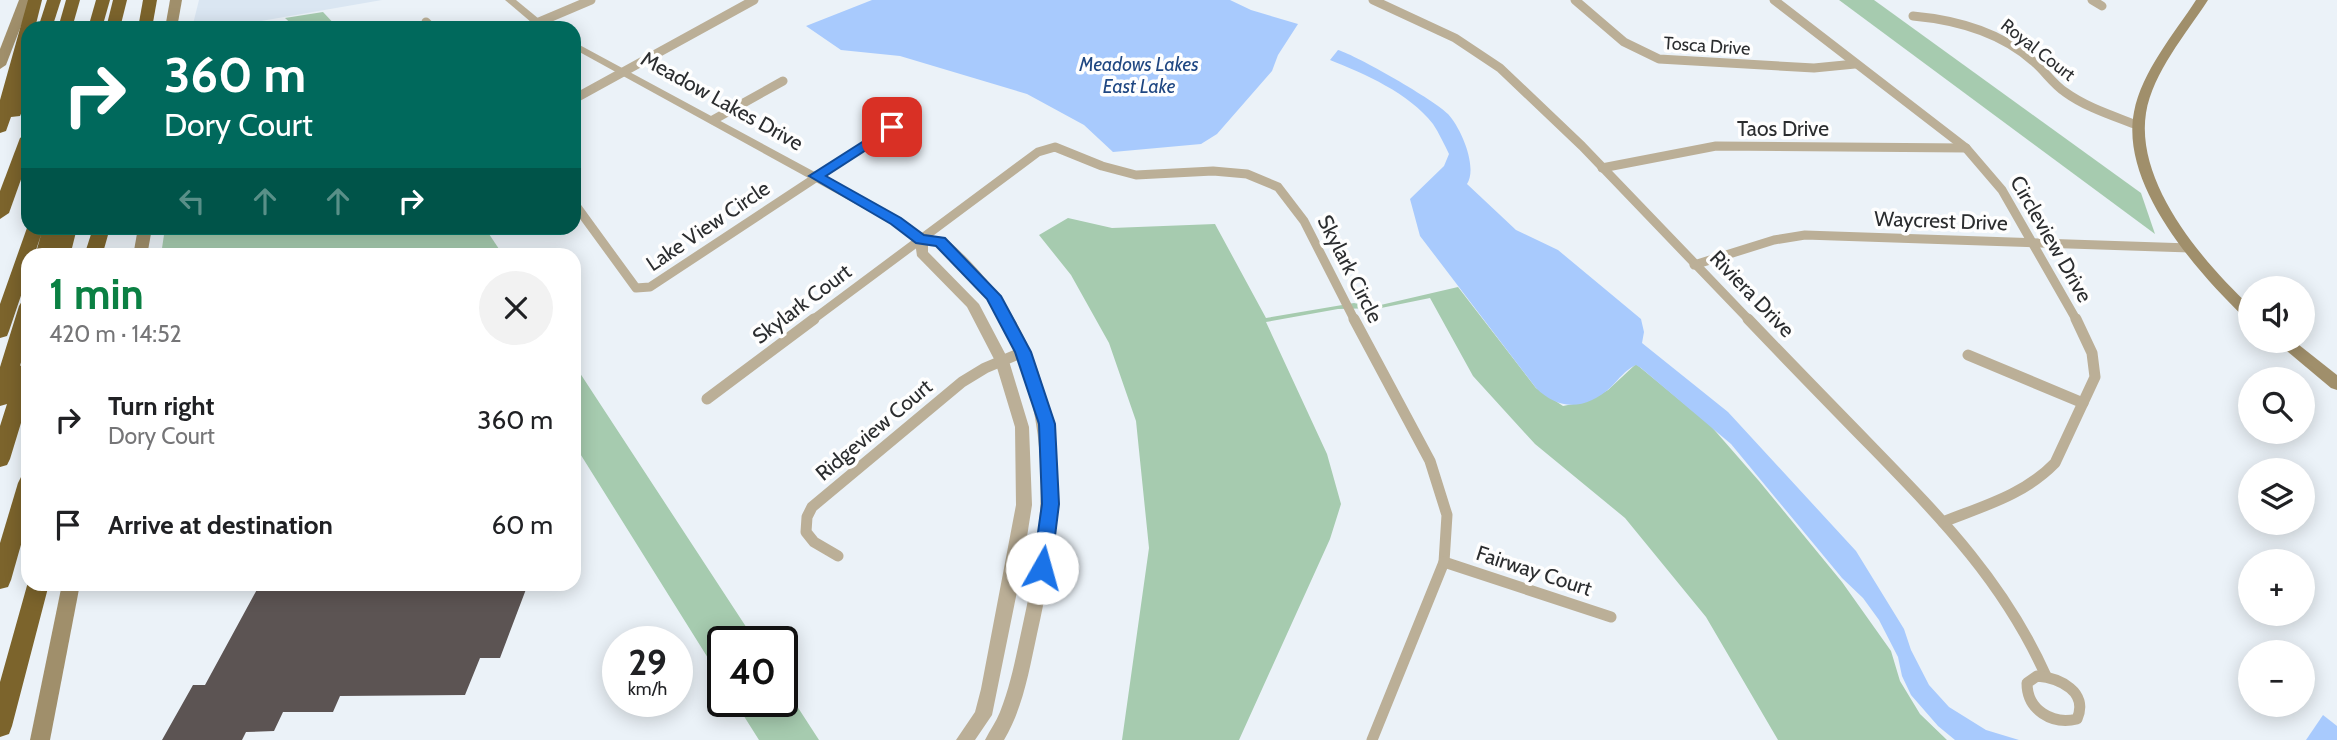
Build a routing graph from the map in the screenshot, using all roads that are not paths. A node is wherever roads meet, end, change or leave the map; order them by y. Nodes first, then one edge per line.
1 (25, 0) edge
2 (35, 0) edge
3 (54, 0) edge
4 (73, 0) edge
5 (103, 0) edge
6 (120, 0) edge
7 (150, 0) edge
8 (176, 0) edge
9 (510, 0) edge
10 (591, 0) edge
11 (754, 0) edge
12 (1373, 0) edge
13 (1398, 0) edge
14 (1575, 0) edge
15 (1774, 0) edge
16 (2092, 0) edge
17 (2202, 0) edge
18 (1387, 6) junction
19 (2102, 6) dead end
20 (1913, 16) dead end
21 (29, 21) edge
22 (47, 21) edge
23 (67, 21) edge
24 (97, 21) edge
25 (115, 21) edge
26 (146, 21) edge
27 (172, 21) edge
28 (536, 21) edge
29 (549, 21) edge
30 (581, 48) edge
31 (21, 51) edge
32 (1855, 64) junction
33 (0, 65) edge
34 (624, 71) junction
35 (783, 81) dead end
36 (21, 94) edge
37 (581, 95) edge
38 (911, 115) dead end
39 (713, 120) junction
40 (2139, 126) junction
41 (0, 128) edge
42 (0, 139) edge
43 (1966, 148) junction
44 (21, 157) edge
45 (1602, 168) junction
46 (816, 176) junction
47 (0, 213) edge
48 (581, 213) edge
49 (921, 240) junction
50 (2033, 244) junction
51 (2190, 248) junction
52 (1694, 265) junction
53 (21, 268) edge
54 (21, 269) edge
55 (0, 299) edge
56 (2238, 302) edge
57 (21, 329) edge
58 (0, 331) edge
59 (1023, 352) junction
60 (2298, 353) edge
61 (1968, 355) dead end
62 (1002, 361) junction
63 (2337, 384) edge
64 (21, 391) edge
65 (0, 399) edge
66 (707, 399) dead end
67 (2083, 403) junction
68 (0, 459) edge
69 (21, 507) edge
70 (1943, 522) junction
71 (838, 556) dead end
72 (1444, 562) junction
73 (0, 580) edge
74 (36, 591) edge
75 (70, 591) edge
76 (1611, 617) dead end
77 (2046, 676) dead end
78 (0, 726) edge
79 (40, 740) edge
80 (965, 740) edge
81 (994, 740) edge
82 (1373, 740) edge

1 - 33 main road
2 - 21 highway
3 - 22 highway
4 - 23 highway
5 - 24 highway
6 - 25 highway
7 - 26 highway
8 - 27 main road
9 - 28 street
10 - 29 street
11 - 34 street
12 - 18 street, Riviera Drive
13 - 18 street
14 - 32 street, Tosca Drive
15 - 32 street, Circleview Drive
16 - 19 street
17 - 40 main road
18 - 45 street, Riviera Drive
20 - 40 street, Royal Court
30 - 34 street, Meadow Lakes Drive
31 - 41 highway
32 - 43 street, Circleview Drive
34 - 37 street
34 - 39 street, Meadow Lakes Drive
35 - 39 street
36 - 42 highway
38 - 46 street
39 - 46 street, Meadow Lakes Drive
40 - 51 main road
43 - 45 street, Taos Drive
43 - 50 street, Circleview Drive
44 - 47 highway
45 - 52 street, Riviera Drive
46 - 48 street, Lake View Circle
46 - 49 street, Meadow Lakes Drive
49 - 59 street, Meadow Lakes Drive
49 - 62 street, Meadow Lakes Drive
49 - 66 street, Skylark Court
49 - 72 street, Skylark Circle
50 - 51 street, Waycrest Drive
50 - 52 street, Waycrest Drive
50 - 67 street, Circleview Drive
51 - 56 main road
52 - 70 street, Riviera Drive
53 - 55 highway
54 - 58 highway
57 - 65 highway
59 - 62 street, Ridgeview Court
59 - 81 street, Meadow Lakes Drive
60 - 63 main road
61 - 67 street
62 - 71 street, Ridgeview Court
62 - 80 street, Meadow Lakes Drive
64 - 68 highway
67 - 70 street, Circleview Drive
69 - 73 highway
70 - 77 street, Riviera Drive
72 - 76 street, Fairway Court
72 - 82 street, Skylark Circle
74 - 78 highway
75 - 79 main road

